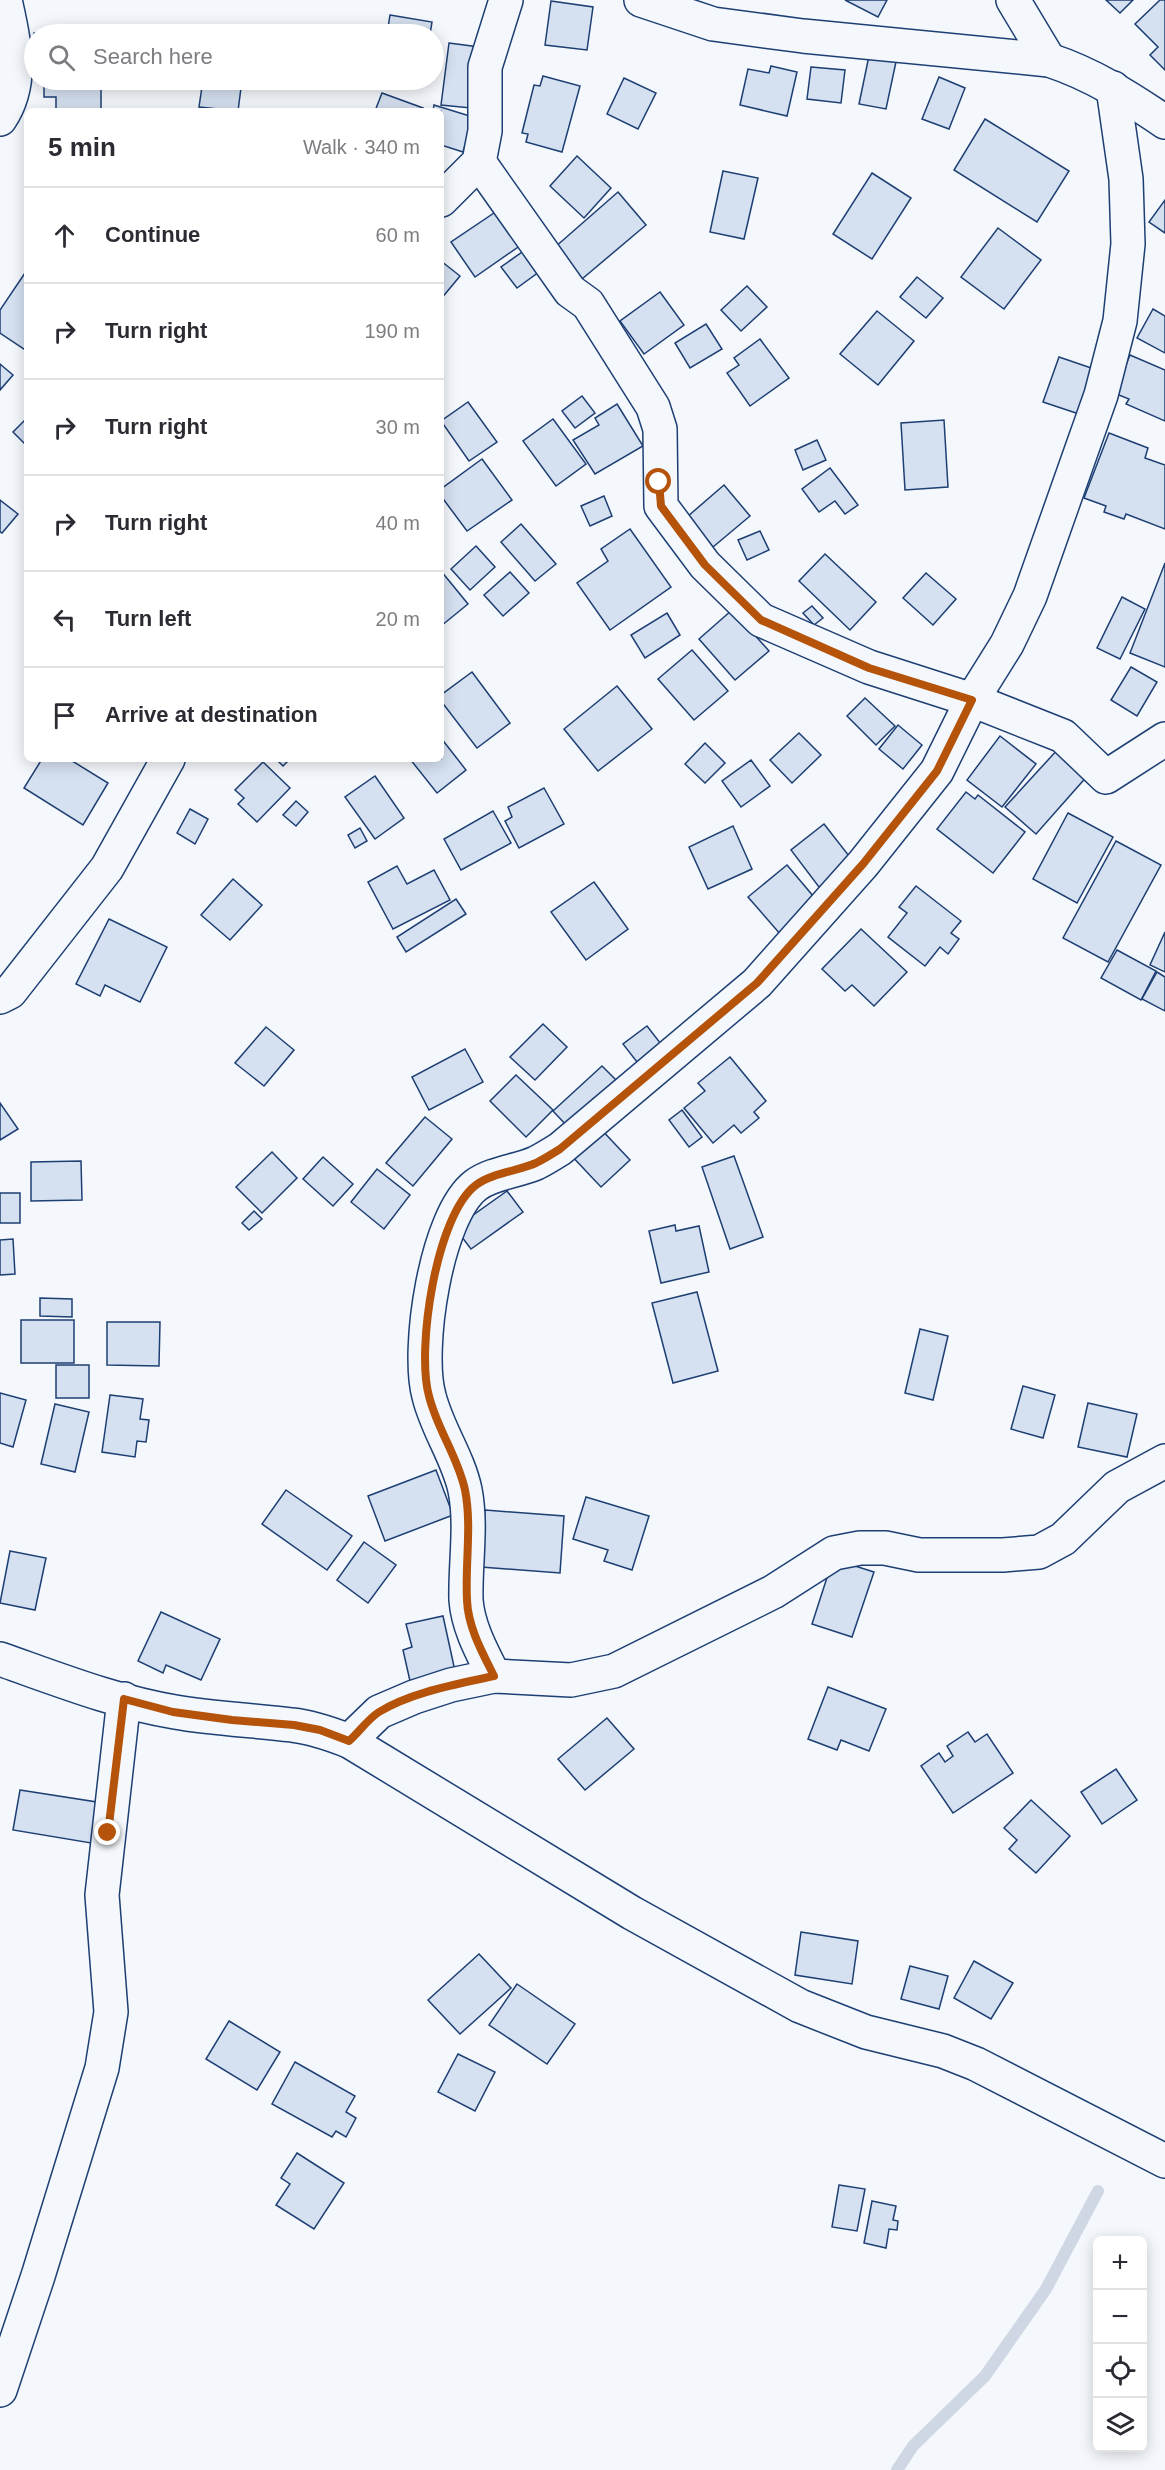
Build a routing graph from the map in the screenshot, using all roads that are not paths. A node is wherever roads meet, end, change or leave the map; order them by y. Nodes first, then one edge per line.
1 (5, 0) edge
2 (506, 0) edge
3 (641, 0) edge
4 (1013, 0) edge
5 (1049, 60) junction
6 (1113, 88) junction
7 (0, 119) edge
8 (1165, 122) edge
9 (479, 162) junction
10 (444, 197) edge
11 (972, 700) junction
12 (1165, 739) edge
13 (166, 762) edge
14 (3, 991) edge
15 (1165, 1461) edge
16 (0, 1659) edge
17 (494, 1676) junction
18 (124, 1699) junction
19 (349, 1741) junction
20 (1165, 2161) edge
21 (0, 2390) edge

1 - 7 street
2 - 9 street
3 - 5 street
4 - 5 street
5 - 6 street
6 - 8 street
6 - 11 street
9 - 10 street
9 - 11 street
11 - 12 street
11 - 17 street
13 - 14 street
15 - 17 street
16 - 18 street
17 - 19 street
18 - 19 street
18 - 21 street
19 - 20 street

